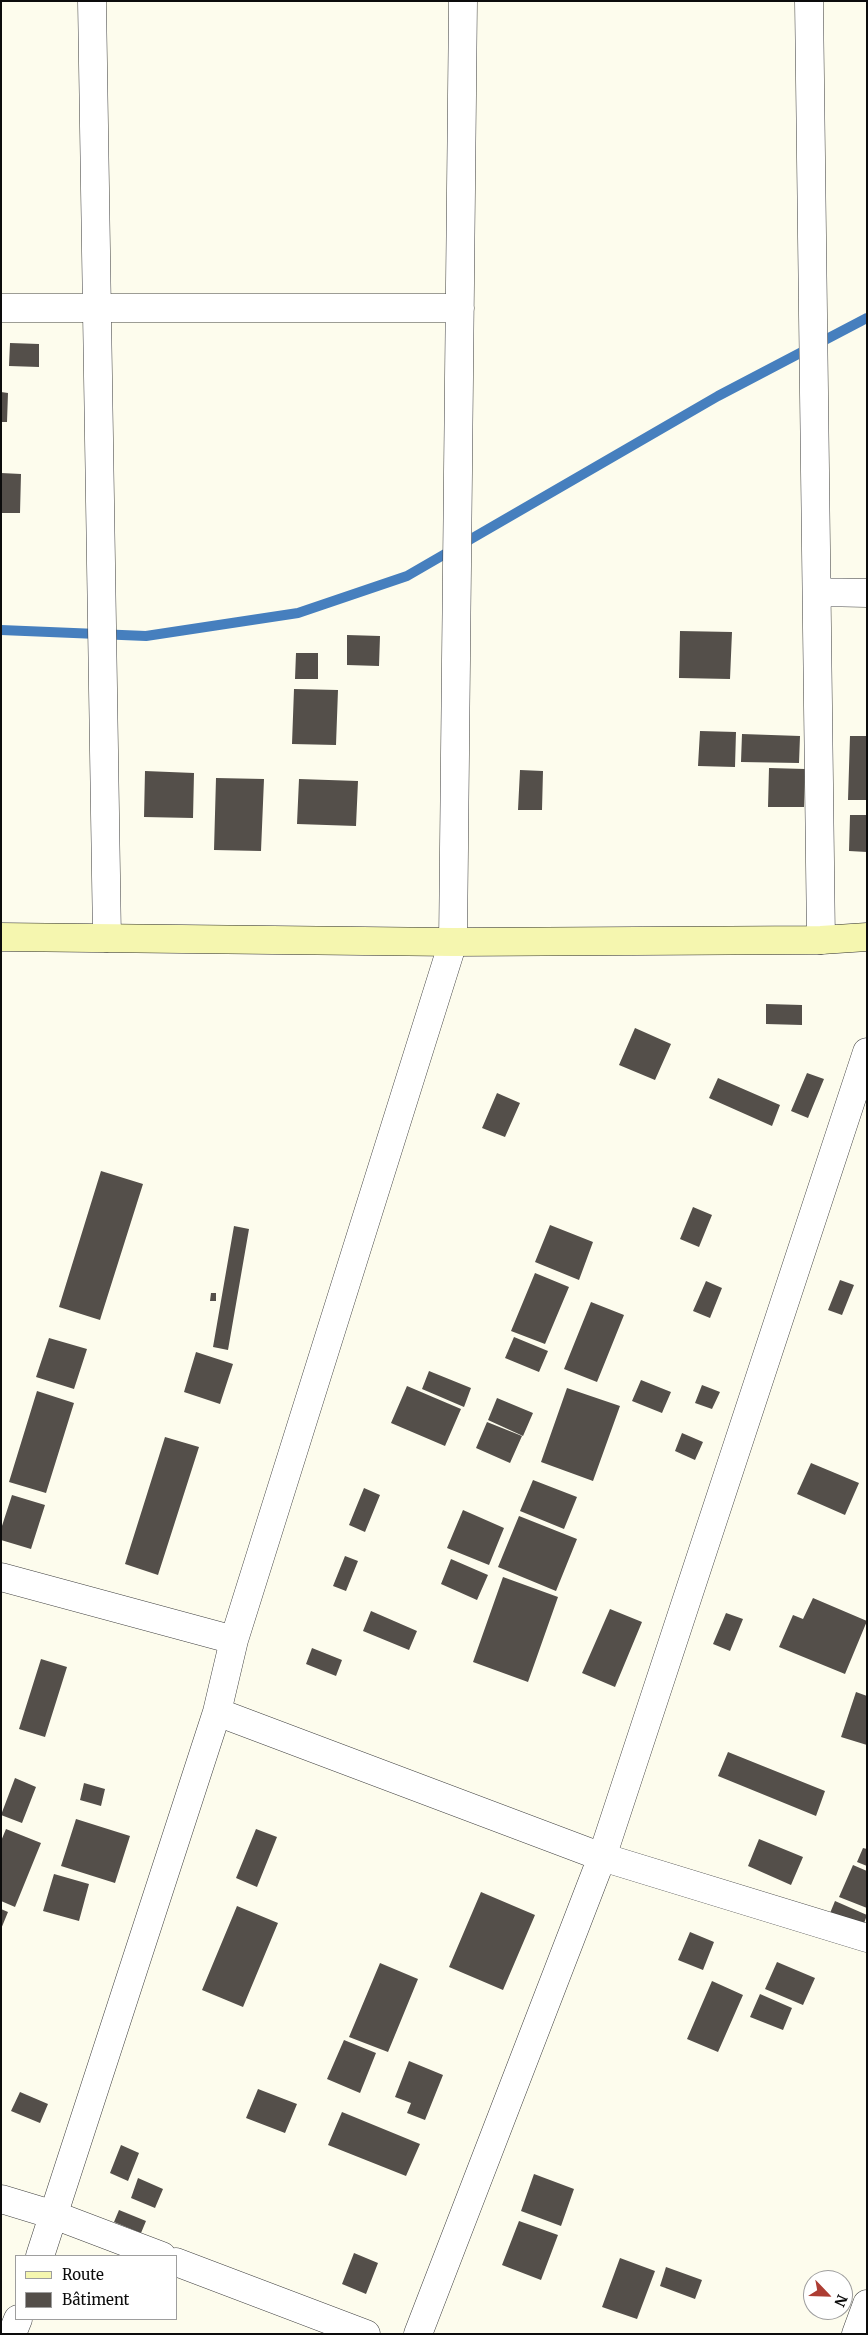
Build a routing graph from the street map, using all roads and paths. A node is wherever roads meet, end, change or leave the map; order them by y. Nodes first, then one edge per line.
1 (92, 1) edge
2 (463, 1) edge
3 (809, 1) edge
4 (1, 308) edge
5 (97, 308) junction
6 (460, 308) junction
7 (817, 592) junction
8 (867, 593) edge
9 (1, 937) edge
10 (867, 937) edge
11 (107, 938) junction
12 (821, 940) junction
13 (453, 942) junction
14 (867, 1052) edge
15 (1, 1577) edge
16 (234, 1640) junction
17 (217, 1712) junction
18 (602, 1856) junction
19 (867, 1938) edge
20 (1, 2199) edge
21 (54, 2215) junction
22 (40, 2255) edge
23 (159, 2255) edge
24 (178, 2263) edge
25 (867, 2304) edge
26 (18, 2320) edge
27 (12, 2334) edge
28 (366, 2334) edge
29 (418, 2334) edge
30 (856, 2334) edge

1 - 5 street
2 - 6 street
3 - 7 street
4 - 5 street
5 - 6 street
5 - 11 street
6 - 13 street
7 - 8 street
7 - 12 street
9 - 11 main road
10 - 12 main road
11 - 13 main road
12 - 13 main road
13 - 16 street
14 - 18 street
15 - 16 street
16 - 17 street
17 - 18 street
17 - 21 street
18 - 19 street
18 - 29 street
20 - 21 street
21 - 22 street
21 - 23 street
24 - 28 street
25 - 30 street
26 - 27 street

